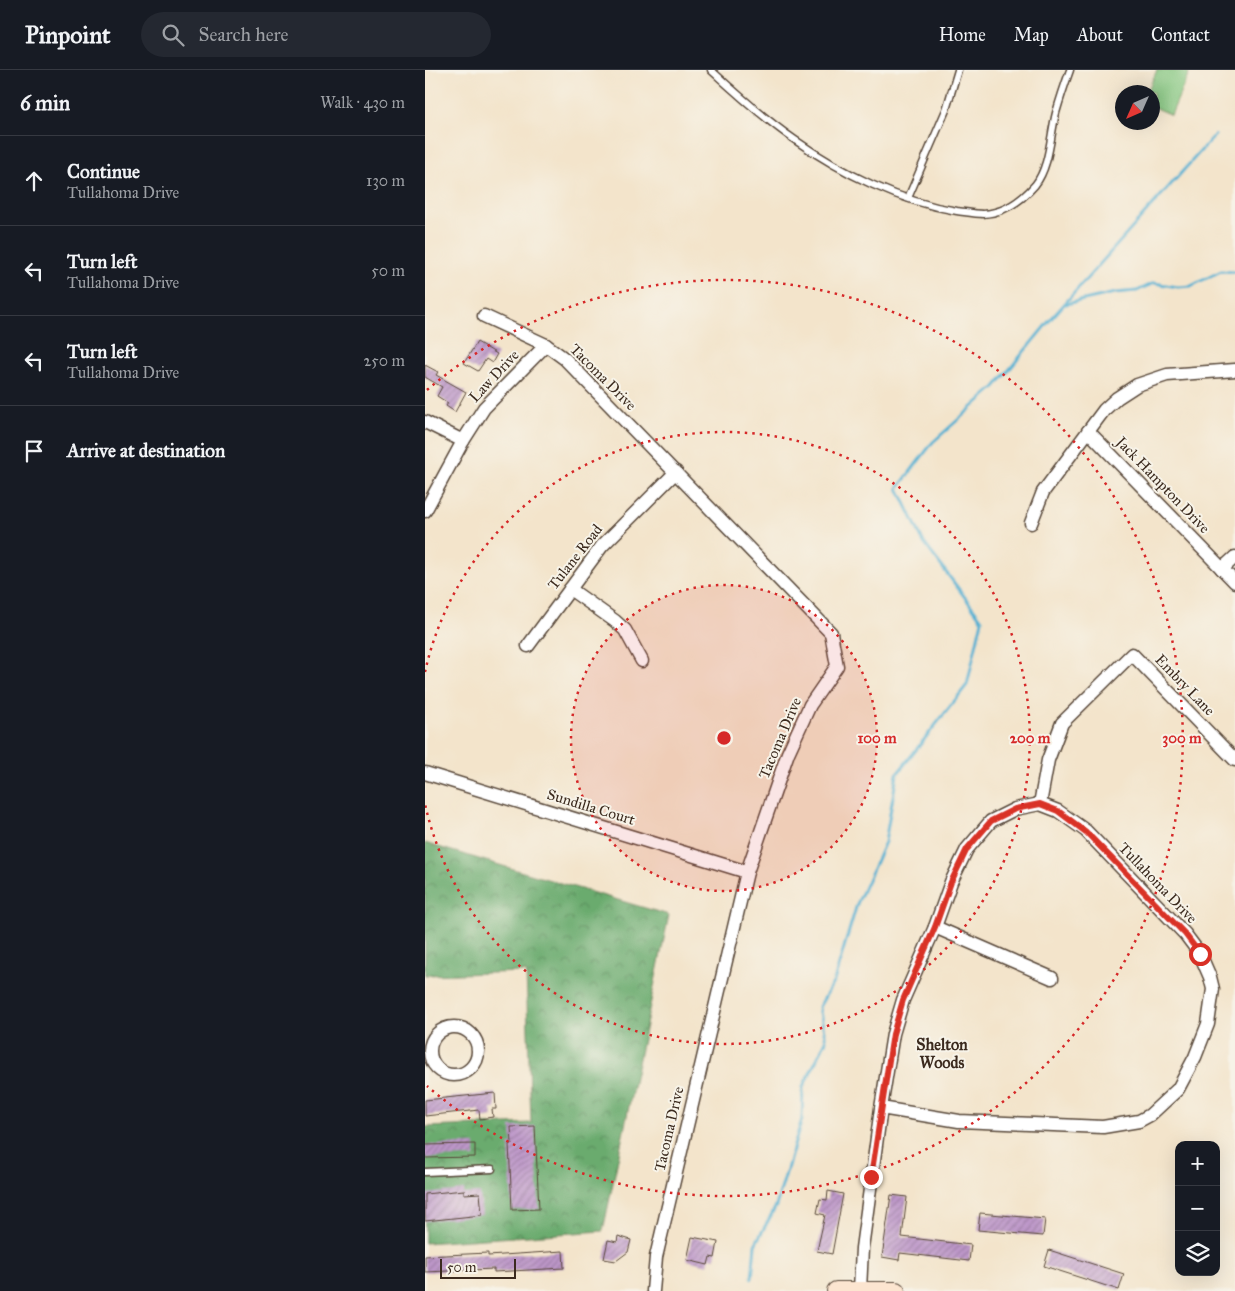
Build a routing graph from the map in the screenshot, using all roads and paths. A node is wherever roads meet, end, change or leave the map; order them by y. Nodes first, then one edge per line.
1 (711, 70) edge
2 (958, 70) edge
3 (1071, 70) edge
4 (908, 198) junction
5 (484, 316) dead end
6 (546, 345) junction
7 (1235, 370) edge
8 (425, 422) edge
9 (1088, 431) junction
10 (463, 441) junction
11 (675, 472) junction
12 (425, 510) edge
13 (1031, 523) dead end
14 (1235, 557) edge
15 (1223, 569) junction
16 (1235, 582) edge
17 (570, 589) junction
18 (528, 646) dead end
19 (642, 661) dead end
20 (1235, 760) edge
21 (425, 773) edge
22 (1040, 804) junction
23 (747, 872) junction
24 (935, 927) junction
25 (1052, 978) dead end
26 (881, 1108) junction
27 (492, 1169) dead end
28 (425, 1172) edge
29 (860, 1290) edge
30 (653, 1291) edge
31 (836, 1291) edge
32 (896, 1291) edge

1 - 4 lane
2 - 4 lane
3 - 4 lane
5 - 6 street, Tacoma Drive
6 - 10 street, Law Drive
6 - 11 street, Tacoma Drive
7 - 9 street
8 - 10 street
9 - 13 street
9 - 15 street, Jack Hampton Drive
10 - 12 street, Law Drive
11 - 17 street, Tulane Road
11 - 23 street, Tacoma Drive
14 - 15 street
15 - 16 street, Jack Hampton Drive
17 - 18 street, Tulane Road
17 - 19 street
20 - 22 street, Embry Lane
21 - 23 street, Sundilla Court
22 - 24 street
22 - 26 street, Tullahoma Drive
23 - 30 street, Tacoma Drive
24 - 25 street
24 - 26 street
26 - 29 street
27 - 28 lane
29 - 31 street
29 - 32 street

